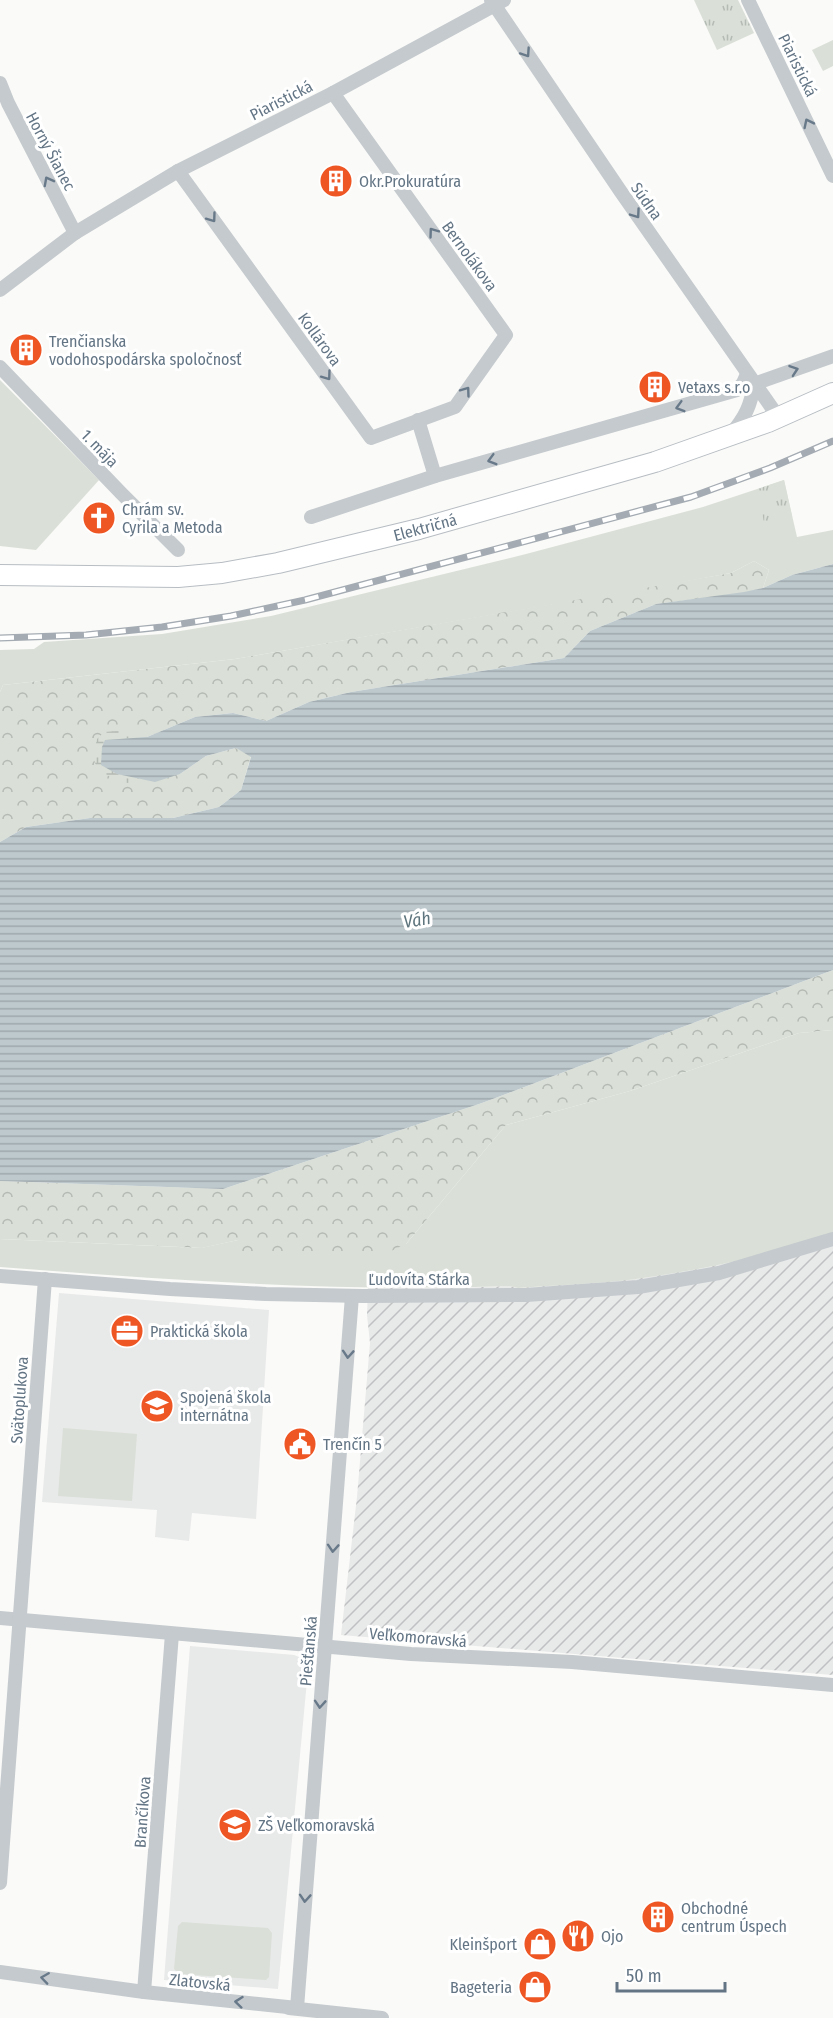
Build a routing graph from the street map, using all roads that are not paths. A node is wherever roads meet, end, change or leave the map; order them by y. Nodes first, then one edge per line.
1 (748, 0) edge
2 (496, 2) edge
3 (0, 83) edge
4 (333, 93) junction
5 (178, 171) junction
6 (833, 176) edge
7 (75, 233) junction
8 (0, 290) edge
9 (833, 356) edge
10 (0, 367) edge
11 (751, 379) junction
12 (833, 393) edge
13 (779, 418) junction
14 (418, 420) junction
15 (729, 436) junction
16 (435, 476) junction
17 (311, 517) dead end
18 (178, 550) dead end
19 (0, 574) edge
20 (833, 1239) edge
21 (0, 1275) edge
22 (45, 1279) junction
23 (352, 1296) junction
24 (0, 1618) edge
25 (19, 1620) junction
26 (172, 1634) junction
27 (325, 1646) junction
28 (833, 1685) edge
29 (0, 1882) edge
30 (0, 1972) edge
31 (144, 1992) junction
32 (297, 2008) junction
33 (374, 2018) edge
34 (382, 2018) edge

6 -> 1 street, Piaristická
2 - 4 street, Piaristická
2 -> 11 street, Súdna
7 -> 3 street, Horný Šianec
4 - 5 street, Piaristická
14 -> 4 street, Bernolákova
5 - 7 street, Piaristická
5 -> 14 street, Kollárova
7 - 8 street, Piaristická
11 -> 9 street
10 - 18 street, 1. mája
11 - 13 street, Súdna
11 - 15 street
11 -> 16 street
12 - 13 main road, Električná
13 - 15 main road, Električná
14 - 16 street
15 - 19 main road, Električná
16 - 17 street
20 - 23 street, Ľudovíta Stárka
21 - 22 street, Ľudovíta Stárka
22 - 23 street, Ľudovíta Stárka
22 - 25 street, Svätoplukova
23 -> 27 street, Piešťanská
24 - 25 street, Veľkomoravská
25 - 26 street, Veľkomoravská
25 - 29 street, Svätoplukova
26 - 27 street, Veľkomoravská
26 - 31 street, Brančíkova
27 - 28 street, Veľkomoravská
27 -> 32 street, Piešťanská
31 -> 30 street, Zlatovská
32 -> 31 street, Zlatovská
32 - 33 street, Zlatovská
33 - 34 street, Zlatovská

